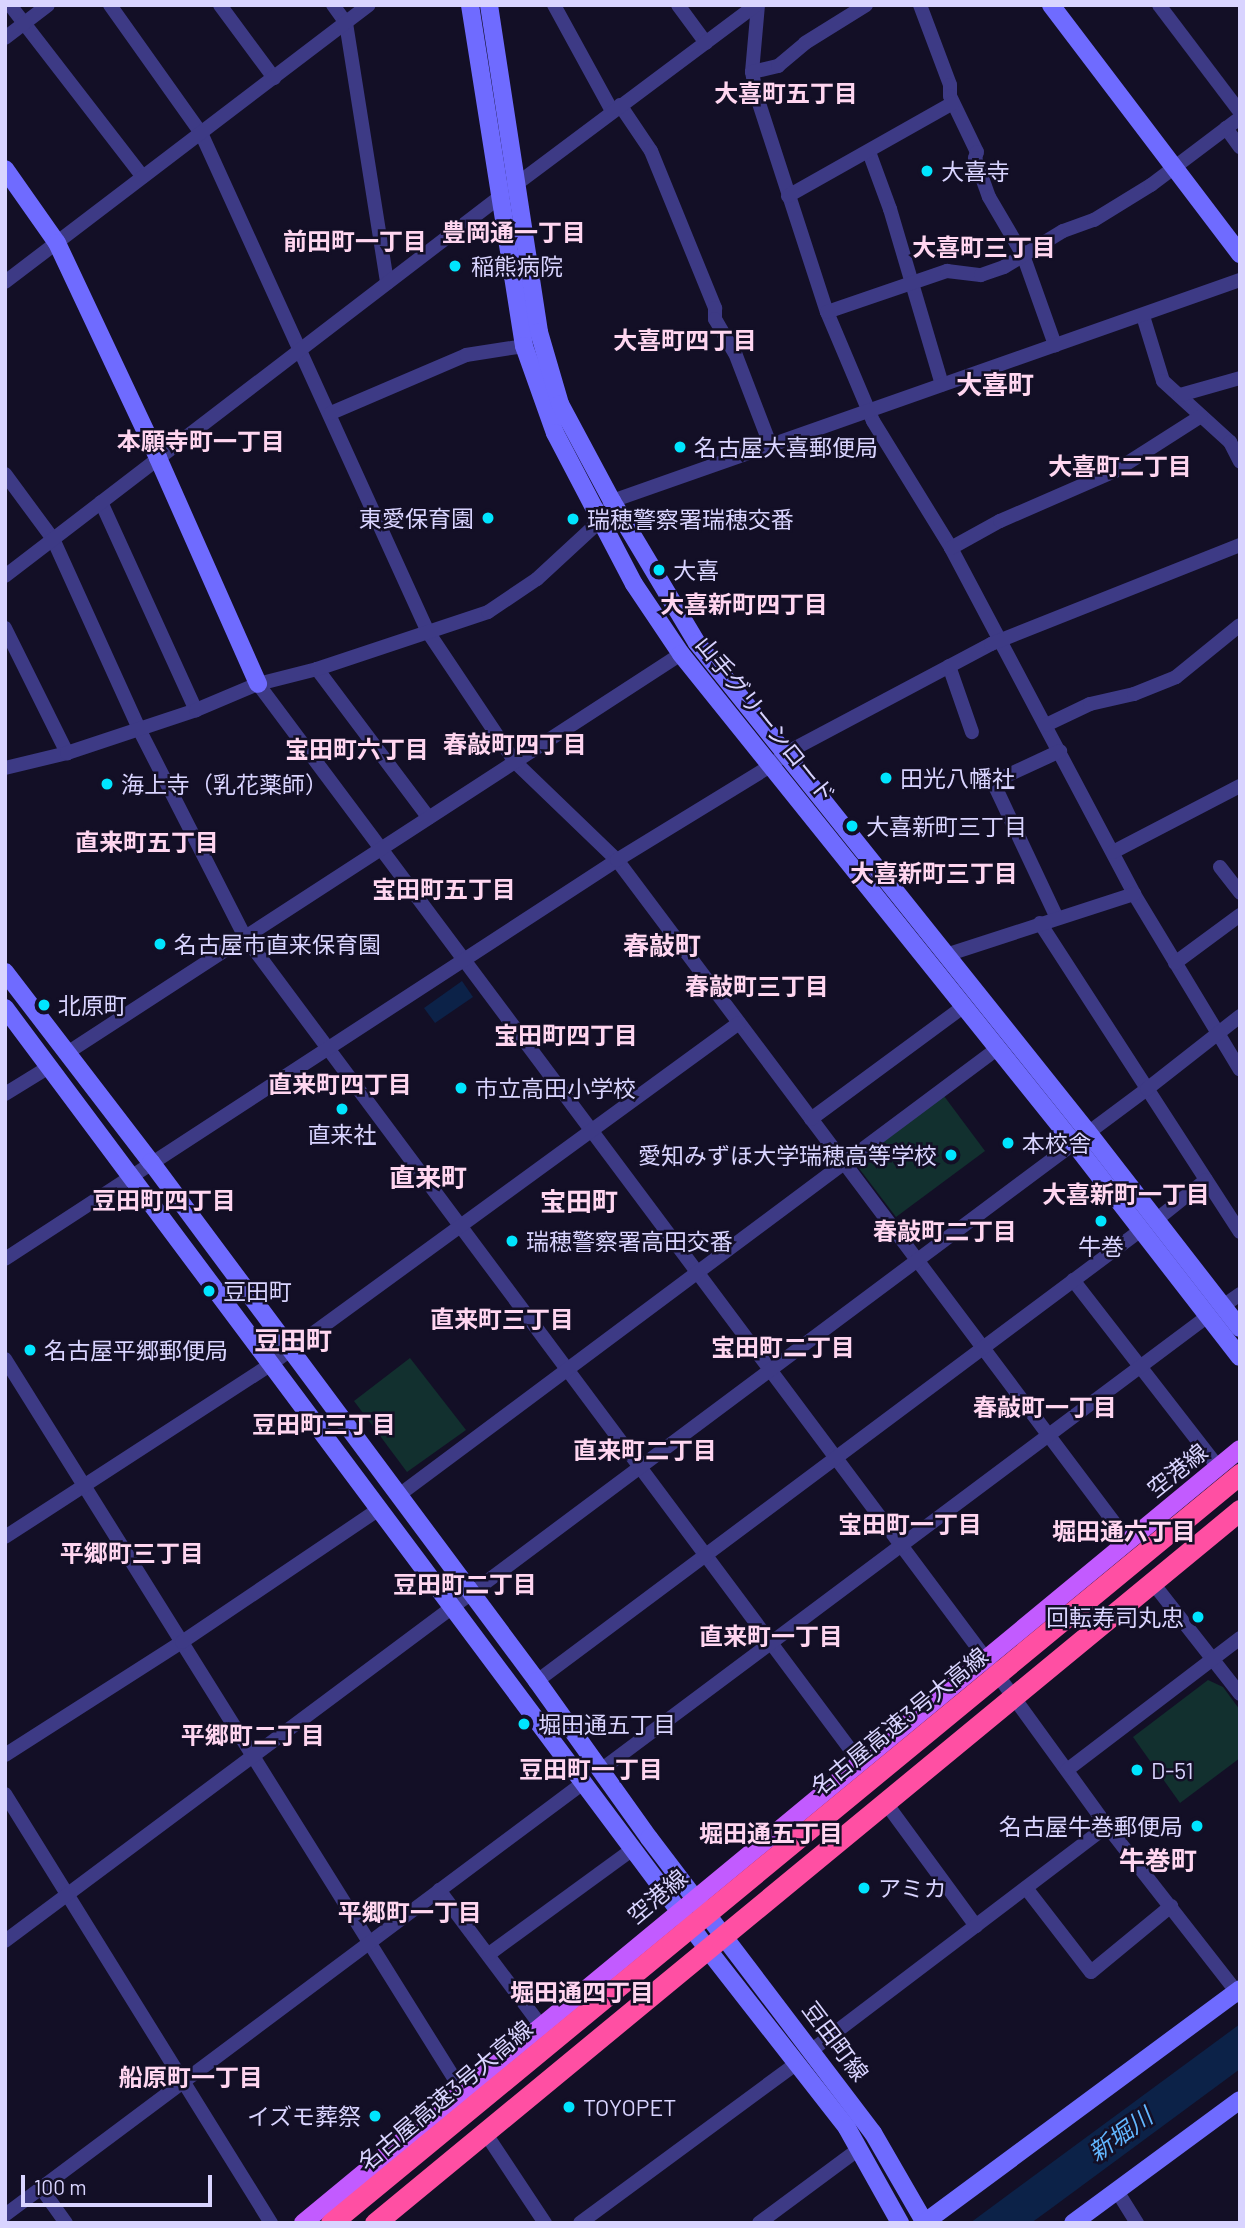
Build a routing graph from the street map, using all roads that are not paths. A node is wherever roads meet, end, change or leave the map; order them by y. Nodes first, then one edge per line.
1 (10, 5) edge
2 (48, 5) edge
3 (110, 5) edge
4 (220, 5) edge
5 (333, 5) edge
6 (369, 5) edge
7 (470, 5) edge
8 (489, 5) edge
9 (554, 5) edge
10 (678, 5) edge
11 (757, 5) edge
12 (866, 5) edge
13 (920, 5) edge
14 (1051, 5) edge
15 (1159, 5) edge
16 (346, 23) junction
17 (24, 24) junction
18 (5, 38) edge
19 (706, 43) junction
20 (752, 72) junction
21 (274, 78) junction
22 (953, 103) junction
23 (616, 108) junction
24 (1240, 112) edge
25 (1240, 118) edge
26 (1226, 128) junction
27 (201, 133) junction
28 (1240, 147) edge
29 (869, 152) junction
30 (1174, 166) junction
31 (5, 169) edge
32 (143, 177) junction
33 (518, 183) junction
34 (788, 197) junction
35 (500, 199) junction
36 (57, 243) junction
37 (1023, 254) junction
38 (1240, 254) edge
39 (6, 279) edge
40 (913, 281) junction
41 (1240, 281) edge
42 (387, 283) junction
43 (827, 312) junction
44 (1143, 316) junction
45 (1055, 345) junction
46 (524, 346) junction
47 (299, 351) junction
48 (1240, 378) edge
49 (943, 384) junction
50 (1180, 395) junction
51 (869, 411) junction
52 (331, 414) junction
53 (1201, 416) junction
54 (770, 444) junction
55 (158, 458) junction
56 (1240, 462) edge
57 (5, 474) edge
58 (612, 501) junction
59 (101, 502) junction
60 (601, 520) junction
61 (53, 539) junction
62 (1240, 545) edge
63 (951, 548) junction
64 (5, 576) edge
65 (1240, 625) edge
66 (5, 628) edge
67 (428, 632) junction
68 (1000, 641) junction
69 (681, 654) junction
70 (948, 666) junction
71 (317, 669) junction
72 (258, 684) junction
73 (196, 710) junction
74 (1046, 725) junction
75 (139, 729) junction
76 (972, 732) dead end
77 (1060, 751) junction
78 (67, 753) junction
79 (779, 759) junction
80 (515, 762) junction
81 (6, 767) edge
82 (1240, 786) edge
83 (429, 818) junction
84 (381, 849) junction
85 (1113, 852) junction
86 (617, 860) junction
87 (1220, 867) dead end
88 (1134, 894) junction
89 (1240, 894) edge
90 (1240, 915) edge
91 (1057, 918) junction
92 (1040, 923) junction
93 (245, 937) junction
94 (946, 955) junction
95 (464, 961) junction
96 (1175, 963) junction
97 (5, 972) edge
98 (5, 1007) edge
99 (963, 1007) junction
100 (1240, 1016) edge
101 (739, 1023) junction
102 (1217, 1033) junction
103 (328, 1048) junction
104 (996, 1049) junction
105 (67, 1053) junction
106 (49, 1067) junction
107 (1240, 1070) edge
108 (1147, 1089) junction
109 (5, 1094) edge
110 (811, 1119) junction
111 (591, 1130) junction
112 (1080, 1137) junction
113 (151, 1162) junction
114 (844, 1163) junction
115 (131, 1176) junction
116 (1206, 1180) junction
117 (1148, 1225) junction
118 (460, 1226) junction
119 (1240, 1232) edge
120 (5, 1259) edge
121 (916, 1260) junction
122 (697, 1273) junction
123 (1073, 1280) junction
124 (1240, 1294) edge
125 (1215, 1311) junction
126 (1240, 1328) edge
127 (982, 1347) junction
128 (290, 1350) junction
129 (1240, 1357) edge
130 (5, 1359) edge
131 (271, 1364) junction
132 (1140, 1366) junction
133 (568, 1370) junction
134 (770, 1370) junction
135 (1047, 1434) junction
136 (1240, 1450) edge
137 (835, 1457) junction
138 (640, 1467) junction
139 (1218, 1468) junction
140 (1240, 1474) edge
141 (84, 1485) junction
142 (400, 1495) junction
143 (379, 1509) junction
144 (1240, 1514) edge
145 (5, 1537) edge
146 (1128, 1541) junction
147 (901, 1546) junction
148 (706, 1555) junction
149 (1156, 1587) junction
150 (472, 1594) junction
151 (453, 1608) junction
152 (1240, 1638) edge
153 (182, 1642) junction
154 (771, 1643) junction
155 (986, 1659) junction
156 (1213, 1659) junction
157 (537, 1681) junction
158 (1240, 1694) edge
159 (1017, 1704) junction
160 (5, 1755) edge
161 (254, 1756) junction
162 (859, 1761) junction
163 (602, 1769) junction
164 (1067, 1770) junction
165 (583, 1783) junction
166 (7, 1799) edge
167 (891, 1810) junction
168 (1107, 1826) junction
169 (633, 1850) junction
170 (1026, 1888) junction
171 (439, 1890) junction
172 (68, 1895) junction
173 (695, 1896) junction
174 (1171, 1906) junction
175 (678, 1910) junction
176 (976, 1926) junction
177 (728, 1940) junction
178 (5, 1941) edge
179 (369, 1941) junction
180 (489, 1954) junction
181 (712, 1955) junction
182 (1239, 1992) edge
183 (541, 2026) junction
184 (812, 2050) junction
185 (558, 2061) dead end
186 (797, 2063) junction
187 (183, 2081) junction
188 (462, 2091) junction
189 (1240, 2100) edge
190 (490, 2140) junction
191 (859, 2149) junction
192 (41, 2188) junction
193 (1117, 2191) junction
194 (5, 2215) edge
195 (925, 2222) edge
196 (66, 2223) edge
197 (271, 2223) edge
198 (303, 2223) edge
199 (331, 2223) edge
200 (375, 2223) edge
201 (391, 2223) edge
202 (545, 2223) edge
203 (580, 2223) edge
204 (759, 2223) edge
205 (900, 2223) edge
206 (1073, 2223) edge
207 (1137, 2223) edge

1 - 17 street
2 - 17 street
3 - 27 street
4 - 21 street
5 - 16 street
6 - 16 street
7 - 35 street, 山手グリーンロード
8 - 33 street, 山手グリーンロード
9 - 23 street
10 - 19 street
11 - 19 street
11 - 20 street
12 - 20 street
13 - 22 street
14 - 30 street
15 - 24 street
16 - 21 street
16 - 42 street
17 - 18 street
17 - 32 street
19 - 23 street
20 - 34 street
21 - 27 street
22 - 29 street
22 - 37 street
23 - 33 street
23 - 54 street
25 - 26 street
26 - 28 street
26 - 30 street
27 - 32 street
27 - 47 street
29 - 34 street
29 - 40 street
30 - 37 street
30 - 38 street
31 - 36 street
32 - 36 street
33 - 35 street
33 - 58 street, 山手グリーンロード
34 - 43 street
35 - 42 street
35 - 46 street, 山手グリーンロード
36 - 39 street
36 - 55 street
37 - 40 street
37 - 45 street
40 - 43 street
40 - 49 street
41 - 44 street
42 - 47 street
43 - 51 street
44 - 45 street
44 - 50 street
45 - 49 street
46 - 52 street
46 - 60 street, 山手グリーンロード
47 - 52 street
47 - 55 street
48 - 50 street
49 - 51 street
50 - 53 street
51 - 54 street
51 - 63 street
52 - 67 street
53 - 56 street
53 - 63 street
54 - 58 street
55 - 59 street
55 - 72 street
57 - 61 street
58 - 60 street
58 - 79 street, 山手グリーンロード
59 - 61 street
59 - 73 street
60 - 67 street
60 - 69 street, 山手グリーンロード
61 - 64 street
61 - 75 street
62 - 68 street
63 - 68 street
65 - 74 street
66 - 78 street
67 - 71 street
67 - 80 street
68 - 70 street
68 - 74 street
69 - 79 street, 山手グリーンロード
69 - 80 street
70 - 76 street
70 - 79 street
71 - 72 street
71 - 83 street
72 - 73 street
72 - 84 street
73 - 75 street
74 - 77 street
75 - 78 street
75 - 93 street
77 - 85 street
77 - 91 street
78 - 81 street
79 - 86 street
79 - 94 street, 山手グリーンロード
79 - 99 street, 山手グリーンロード
80 - 83 street
80 - 86 street
82 - 85 street
83 - 84 street
84 - 93 street
84 - 95 street
85 - 88 street
86 - 95 street
86 - 101 street
87 - 89 street
88 - 91 street
88 - 96 street
90 - 96 street
91 - 92 street
92 - 94 street
92 - 108 street
93 - 103 street
93 - 105 street
94 - 112 street, 山手グリーンロード
95 - 103 street
95 - 111 street
96 - 102 street
97 - 105 street, 豆田町線
98 - 106 street, 豆田町線
99 - 104 street, 山手グリーンロード
99 - 110 street
100 - 102 street
101 - 110 street
101 - 111 street
102 - 107 street
102 - 108 street
103 - 113 street
103 - 118 street
104 - 112 street, 山手グリーンロード
104 - 114 street
105 - 113 street, 豆田町線
106 - 109 street
106 - 115 street, 豆田町線
108 - 112 street
108 - 116 street
110 - 114 street
111 - 118 street
111 - 122 street
112 - 117 street, 山手グリーンロード
112 - 121 street
113 - 115 street
113 - 128 street, 豆田町線
114 - 121 street
114 - 122 street
115 - 120 street
115 - 131 street, 豆田町線
116 - 117 street
116 - 119 street
117 - 123 street
117 - 125 street, 山手グリーンロード
118 - 128 street
118 - 133 street
121 - 127 street
121 - 134 street
122 - 133 street
122 - 134 street
123 - 127 street
123 - 132 street
124 - 125 street
125 - 126 street, 山手グリーンロード
125 - 129 street, 山手グリーンロード
125 - 132 street
127 - 135 street
127 - 137 street
128 - 131 street
128 - 142 street, 豆田町線
130 - 141 street
131 - 141 street
131 - 143 street, 豆田町線
132 - 135 street
132 - 139 street
133 - 138 street
133 - 142 street
134 - 137 street
134 - 138 street
135 - 146 street
135 - 147 street
136 - 139 main road, 空港線
137 - 147 street
137 - 148 street
138 - 148 street
138 - 150 street
139 - 146 main road, 空港線
140 - 199 highway, 名古屋高速3号大高線, bridge
141 - 145 street
141 - 153 street
142 - 150 street, 豆田町線
143 - 151 street, 豆田町線
143 - 153 street
144 - 149 main road
144 - 185 highway, bridge
144 - 200 highway, bridge
146 - 155 main road, 空港線
147 - 154 street
147 - 155 street
148 - 154 street
148 - 157 street
149 - 156 street
149 - 159 main road
150 - 151 street
150 - 157 street, 豆田町線
151 - 161 street
151 - 165 street, 豆田町線
152 - 156 street
153 - 160 street
153 - 161 street
154 - 162 street
154 - 163 street
155 - 159 street
155 - 162 main road, 空港線
156 - 158 street
156 - 164 street
157 - 163 street, 豆田町線
159 - 164 street
159 - 167 main road
161 - 172 street
161 - 179 street
162 - 173 main road, 空港線
163 - 173 street, 豆田町線
164 - 168 street
165 - 169 street, 豆田町線
165 - 171 street
166 - 172 street
167 - 176 street
167 - 177 main road
168 - 170 street
168 - 174 street
169 - 175 street, 豆田町線
169 - 180 street
170 - 174 street
170 - 176 street
171 - 179 street
171 - 180 street
172 - 178 street
172 - 187 street
173 - 175 main road, 空港線
173 - 177 street, 豆田町線
174 - 182 street
175 - 181 street, 豆田町線
175 - 183 main road, 空港線
176 - 184 street
177 - 181 main road
177 - 184 street, 豆田町線
179 - 187 street
179 - 188 street
180 - 183 street
181 - 186 street, 豆田町線
181 - 190 main road
182 - 195 street
183 - 188 main road, 空港線
184 - 195 street, 豆田町線
186 - 191 street, 豆田町線
186 - 203 street
187 - 192 street
187 - 197 street
188 - 198 main road, 空港線
189 - 193 street
190 - 201 main road
190 - 202 street
191 - 204 street
191 - 205 street, 豆田町線
192 - 194 street
192 - 196 street
193 - 206 street
193 - 207 street

